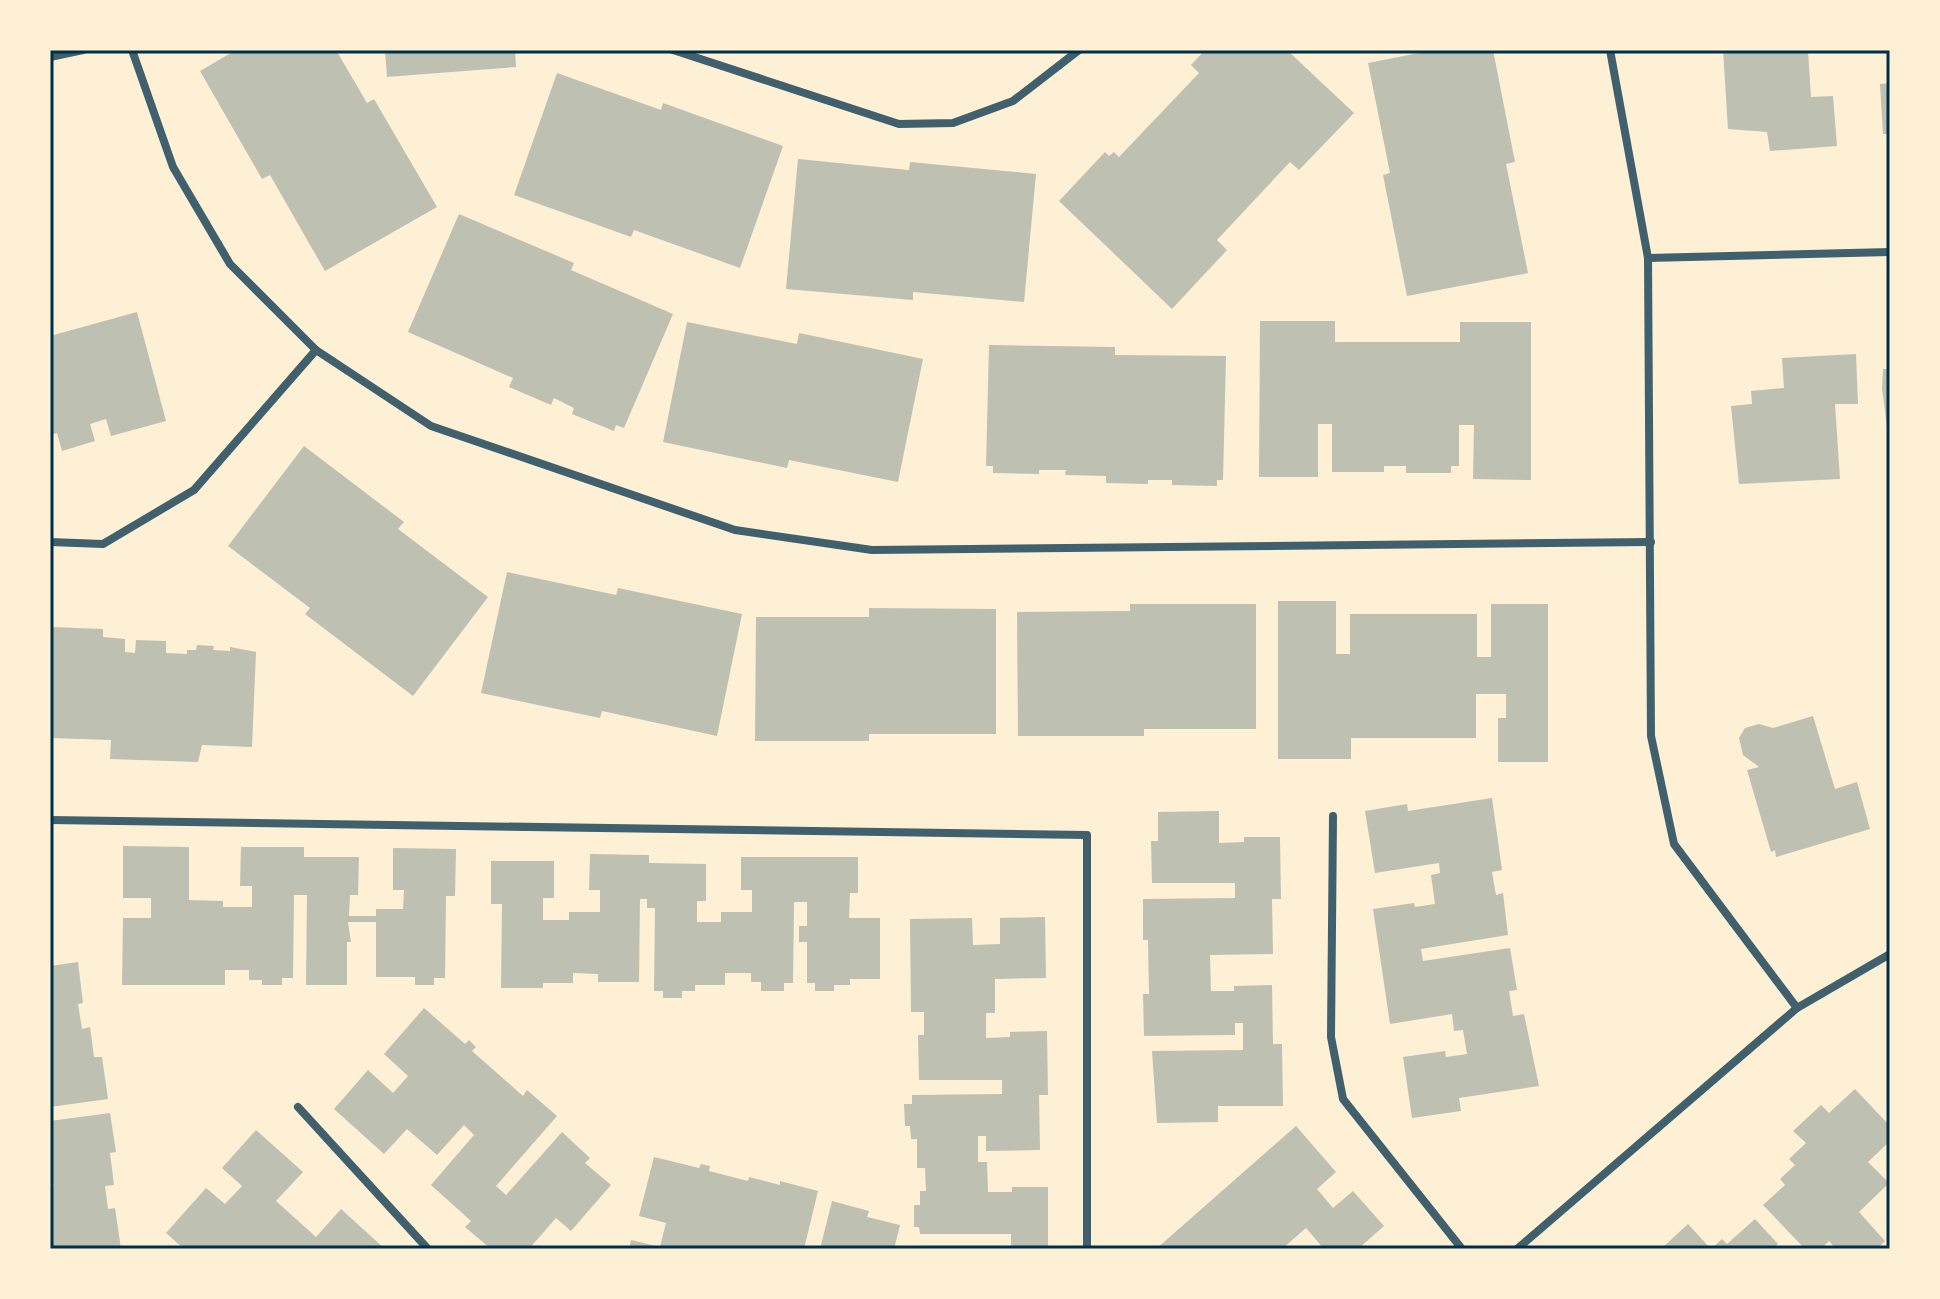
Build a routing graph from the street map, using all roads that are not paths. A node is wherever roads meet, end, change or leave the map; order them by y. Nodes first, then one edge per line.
1 (83, 50) edge
2 (132, 50) edge
3 (673, 50) edge
4 (1079, 50) edge
5 (1610, 50) edge
6 (50, 57) edge
7 (1890, 252) edge
8 (1648, 258) junction
9 (316, 350) junction
10 (50, 542) edge
11 (1651, 542) junction
12 (1333, 816) dead end
13 (50, 820) edge
14 (1890, 954) edge
15 (1797, 1008) junction
16 (298, 1107) dead end
17 (428, 1249) edge
18 (1087, 1249) edge
19 (1462, 1249) edge
20 (1517, 1249) edge

1 - 6 street
2 - 9 street
3 - 4 street
5 - 8 street
7 - 8 street
8 - 11 street
9 - 10 street
9 - 11 street
11 - 15 street
12 - 19 street
13 - 18 street
14 - 15 street
15 - 20 street
16 - 17 street

